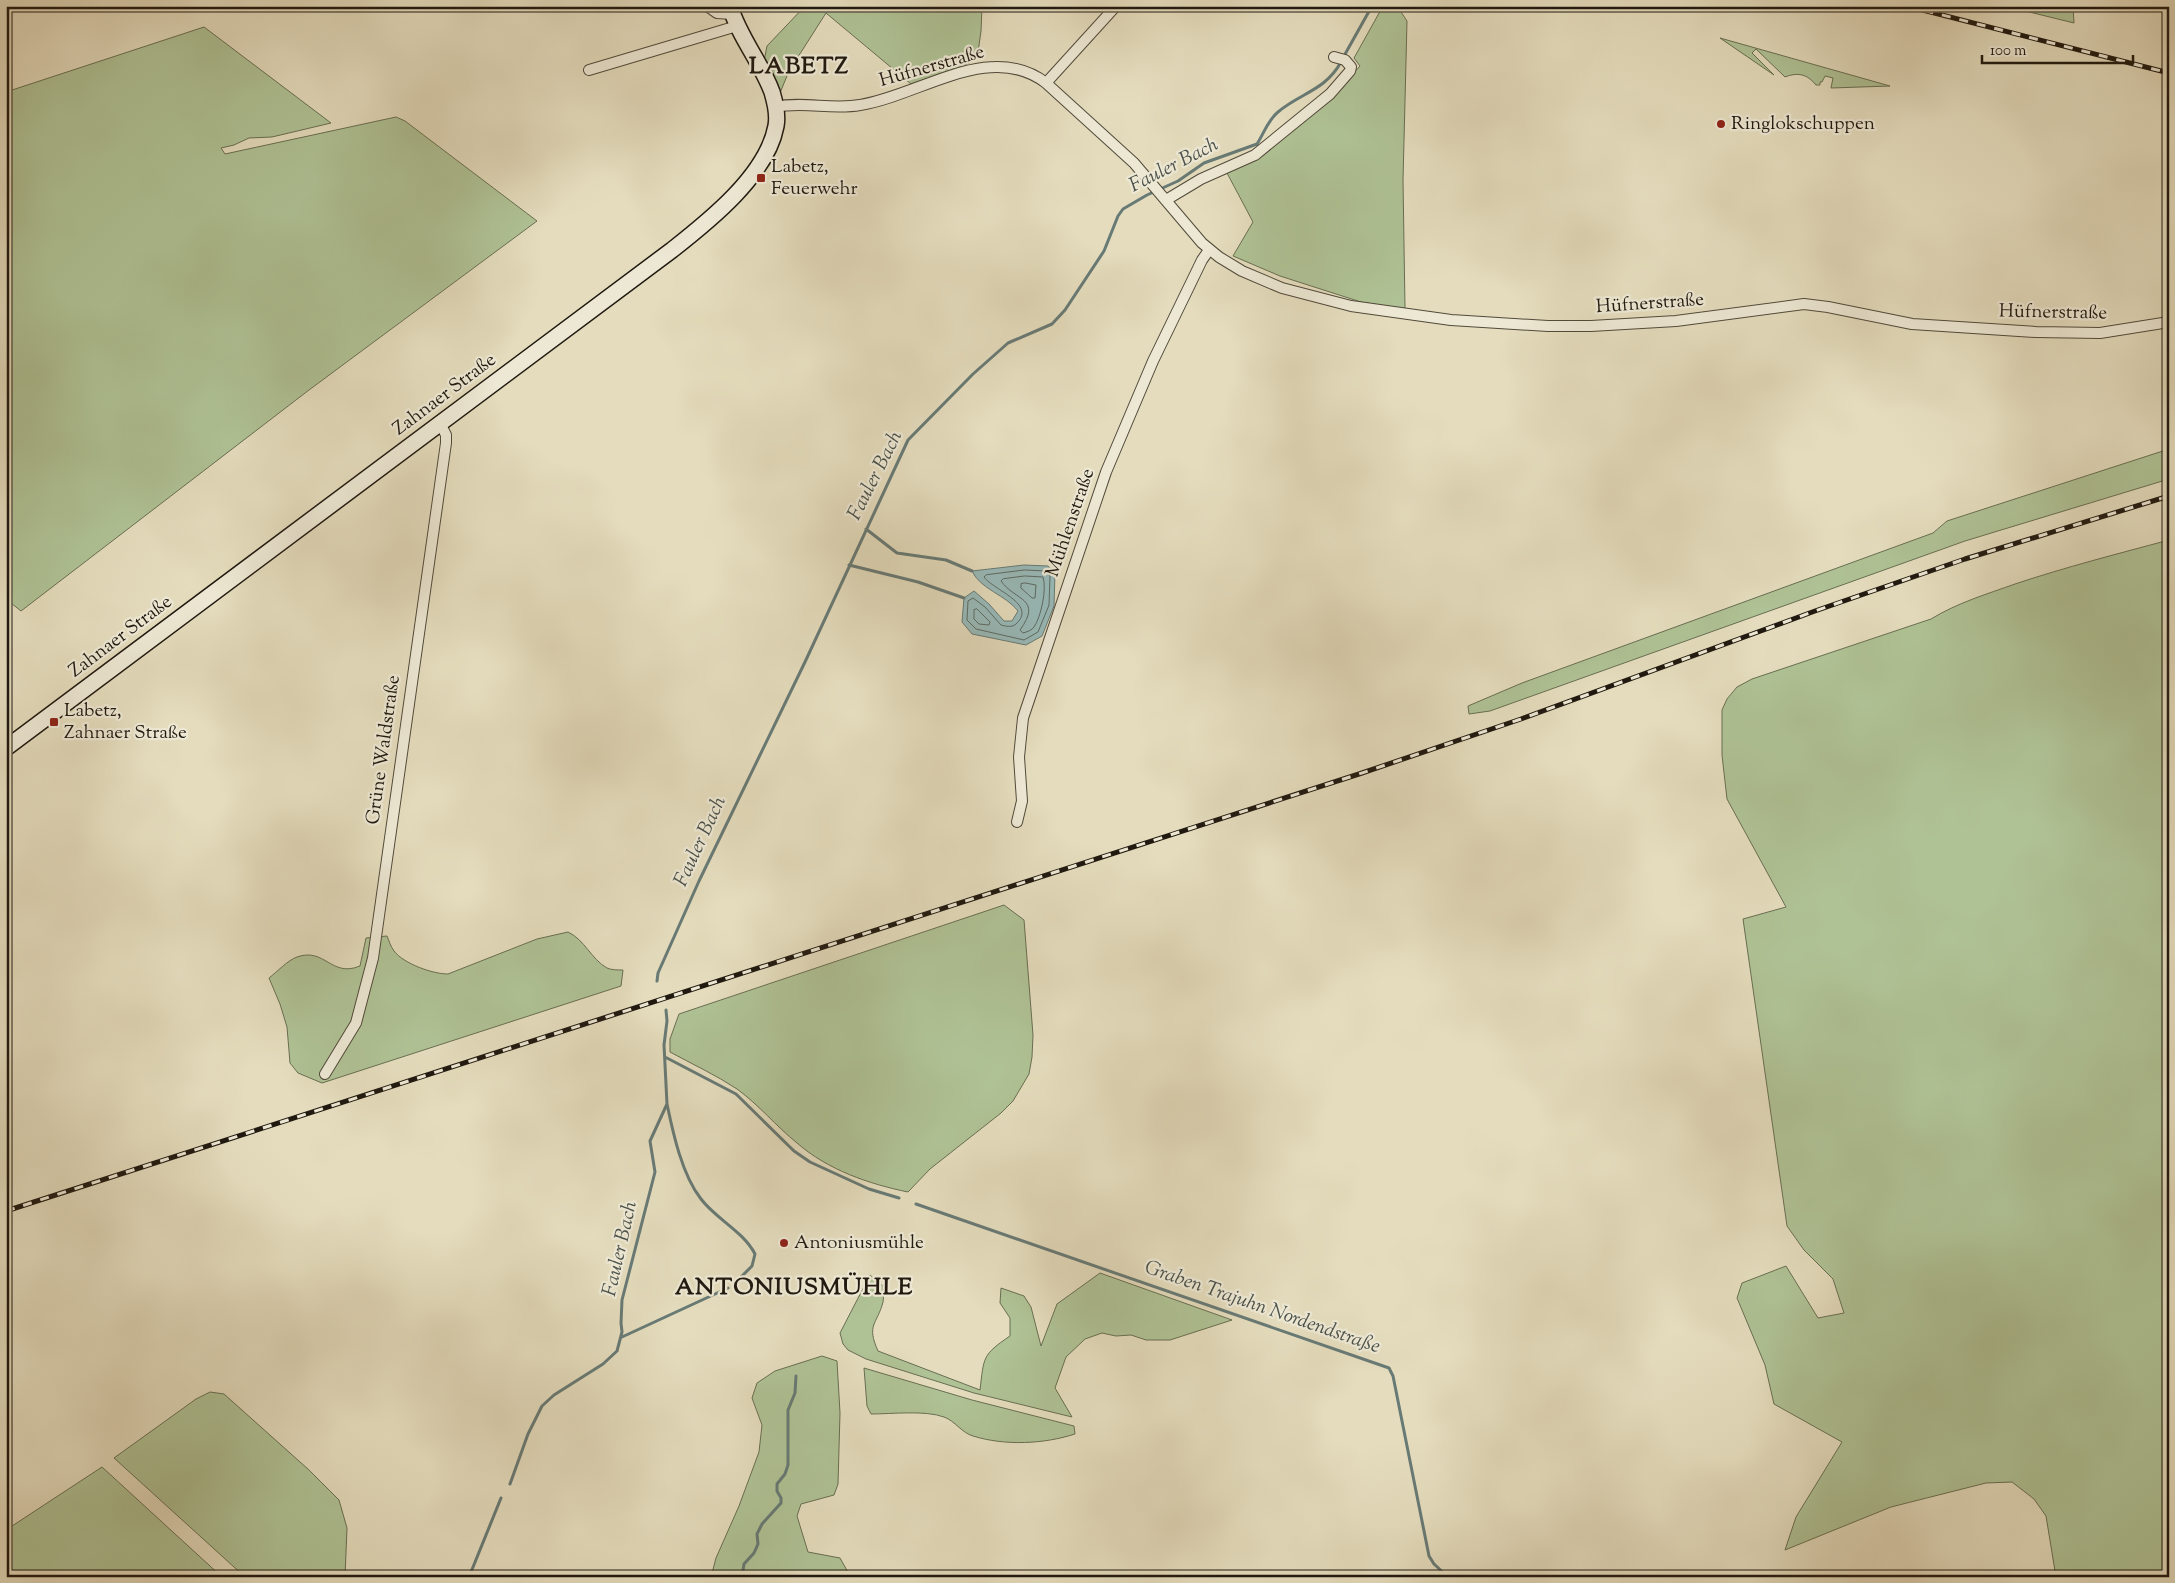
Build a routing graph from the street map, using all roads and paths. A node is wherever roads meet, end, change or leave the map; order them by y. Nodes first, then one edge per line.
1 (707, 6) edge
2 (1116, 6) edge
3 (733, 16) edge
4 (1334, 57) dead end
5 (589, 70) dead end
6 (1046, 83) junction
7 (775, 106) junction
8 (1164, 198) junction
9 (1209, 250) junction
10 (2169, 322) edge
11 (440, 423) junction
12 (6, 748) edge
13 (1017, 822) dead end
14 (324, 1074) dead end

1 - 3 street
2 - 6 street
3 - 5 street
3 - 7 main road, Zahnaer Straße
4 - 8 street
6 - 7 street, Hüfnerstraße
6 - 8 street, Hüfnerstraße
7 - 11 main road, Zahnaer Straße
8 - 9 street, Hüfnerstraße
9 - 10 street, Hüfnerstraße
9 - 13 street, Mühlenstraße
11 - 12 main road, Zahnaer Straße
11 - 14 street, Grüne Waldstraße

